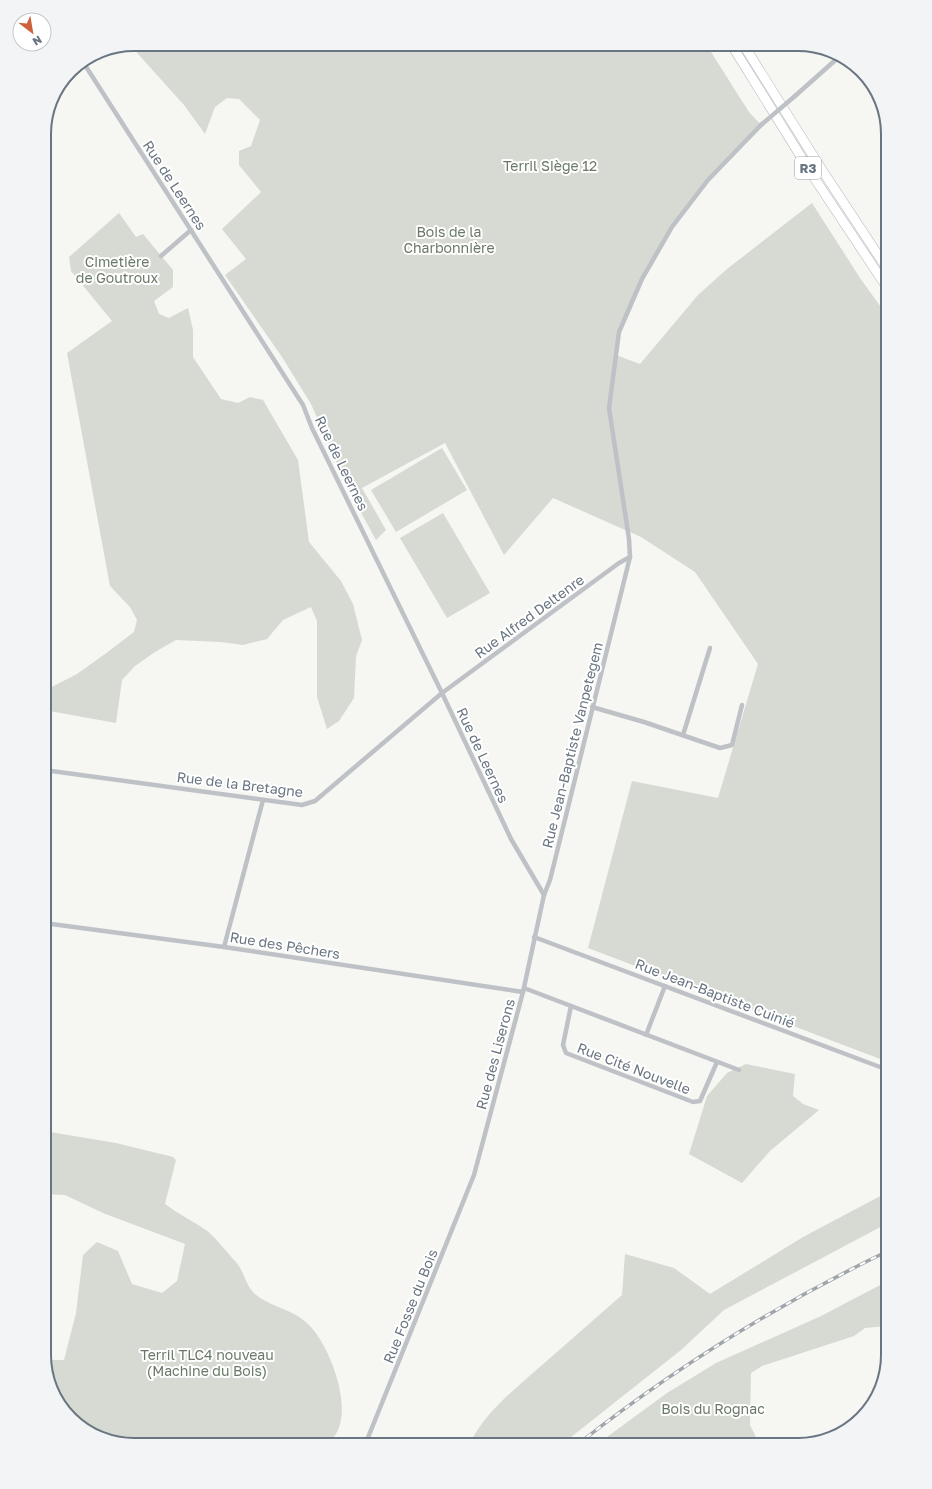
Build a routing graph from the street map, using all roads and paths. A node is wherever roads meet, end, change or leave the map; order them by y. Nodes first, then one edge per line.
1 (735, 51) edge
2 (747, 51) edge
3 (835, 60) edge
4 (86, 67) edge
5 (191, 230) junction
6 (161, 256) dead end
7 (881, 259) edge
8 (881, 278) edge
9 (630, 558) junction
10 (710, 648) dead end
11 (442, 693) junction
12 (742, 705) dead end
13 (592, 707) junction
14 (683, 735) junction
15 (51, 771) edge
16 (263, 800) junction
17 (544, 896) junction
18 (51, 924) edge
19 (534, 937) junction
20 (224, 947) junction
21 (665, 986) junction
22 (523, 990) junction
23 (571, 1006) junction
24 (646, 1035) junction
25 (717, 1062) junction
26 (881, 1067) edge
27 (738, 1070) dead end
28 (474, 1175) joint
29 (369, 1438) edge

1 - 8 highway, R3
2 - 7 highway, R3
3 - 9 street, Rue Jean-Baptiste Vanpetegem, bridge
4 - 5 street, Rue de Leernes
5 - 6 street
5 - 11 street, Rue de Leernes
9 - 11 street, Rue Alfred Deltenre
9 - 13 street, Rue Jean-Baptiste Vanpetegem
10 - 14 street
11 - 16 street, Rue de la Bretagne
11 - 17 street, Rue de Leernes
12 - 14 street
13 - 14 street
13 - 17 street, Rue Jean-Baptiste Vanpetegem
15 - 16 street, Rue de la Bretagne
16 - 20 street
17 - 19 street, Rue Jean-Baptiste Vanpetegem
18 - 20 street, Rue des Pêchers
19 - 21 street, Rue Jean-Baptiste Cuinié
19 - 22 street, Rue des Liserons
20 - 22 street, Rue des Pêchers
21 - 24 street
21 - 26 street, Rue Jean-Baptiste Cuinié
22 - 23 street
22 - 28 street, Rue des Liserons
23 - 24 street
23 - 25 street, Rue Cité Nouvelle
24 - 25 street
25 - 27 street
28 - 29 street, Rue Fosse du Bois

